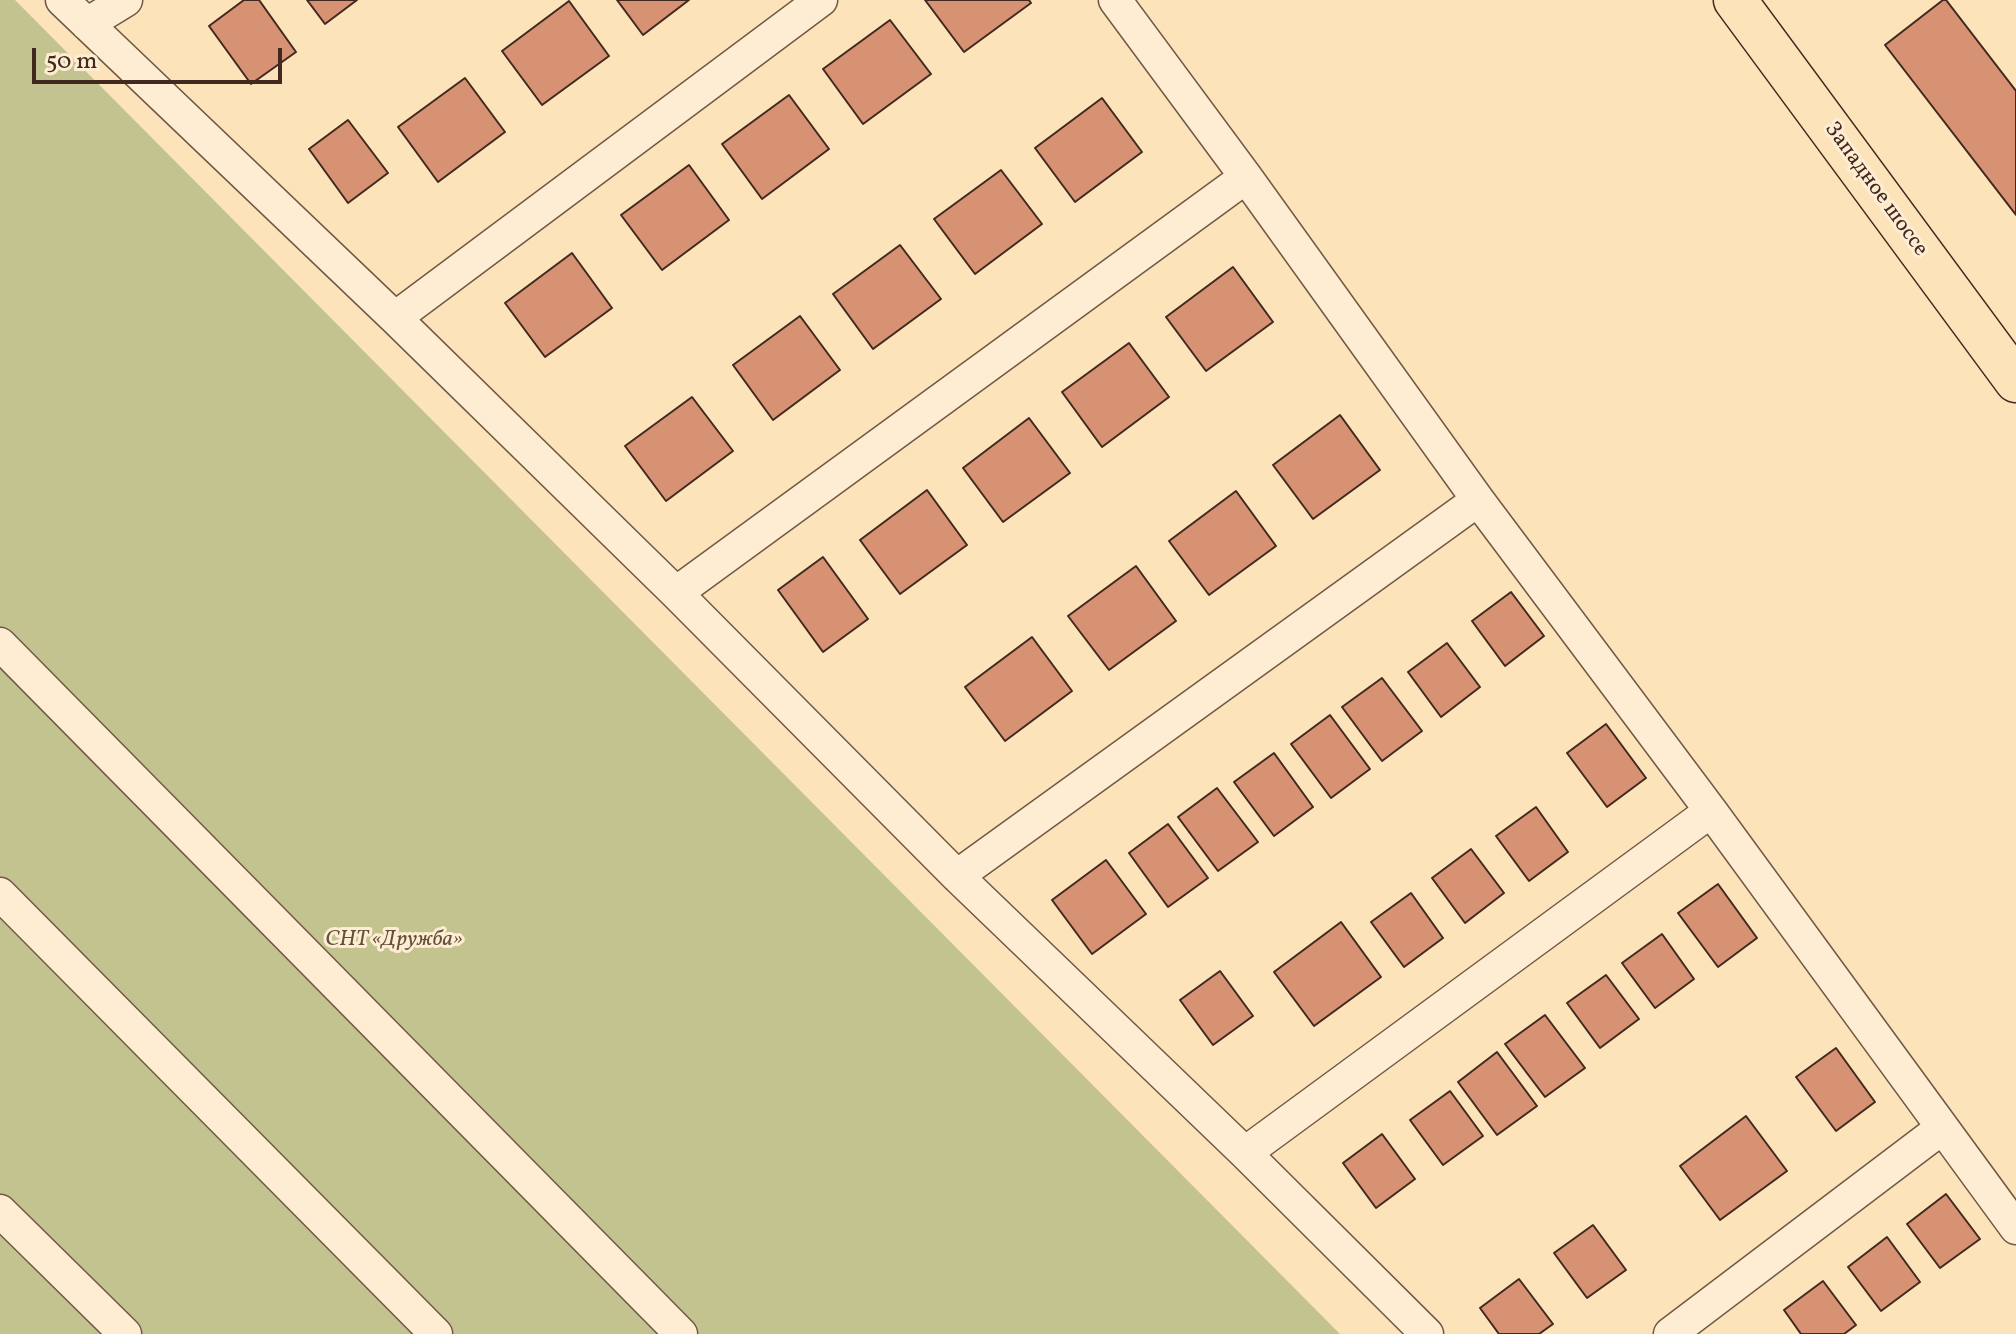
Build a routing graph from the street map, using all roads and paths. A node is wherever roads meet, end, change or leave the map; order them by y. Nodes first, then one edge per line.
1 (62, 0) edge
2 (126, 0) edge
3 (821, 0) edge
4 (1115, 0) edge
5 (1735, 0) edge
6 (87, 24) junction
7 (1246, 177) junction
8 (395, 318) junction
9 (2016, 381) edge
10 (1478, 500) junction
11 (676, 593) junction
12 (0, 644) edge
13 (1711, 811) junction
14 (957, 876) junction
15 (0, 894) edge
16 (1942, 1128) junction
17 (1245, 1153) junction
18 (2, 1216) edge
19 (2016, 1228) edge
20 (125, 1334) edge
21 (436, 1334) edge
22 (681, 1334) edge
23 (1427, 1334) edge
24 (1670, 1334) edge

1 - 6 street
2 - 6 street
3 - 8 street
4 - 7 street
5 - 9 main road, Западное шоссе
6 - 8 street
7 - 10 street
7 - 11 street
8 - 11 street
10 - 13 street
10 - 14 street
11 - 14 street
12 - 22 street
13 - 16 street
13 - 17 street
14 - 17 street
15 - 21 street
16 - 19 street
16 - 24 street
17 - 23 street
18 - 20 street

